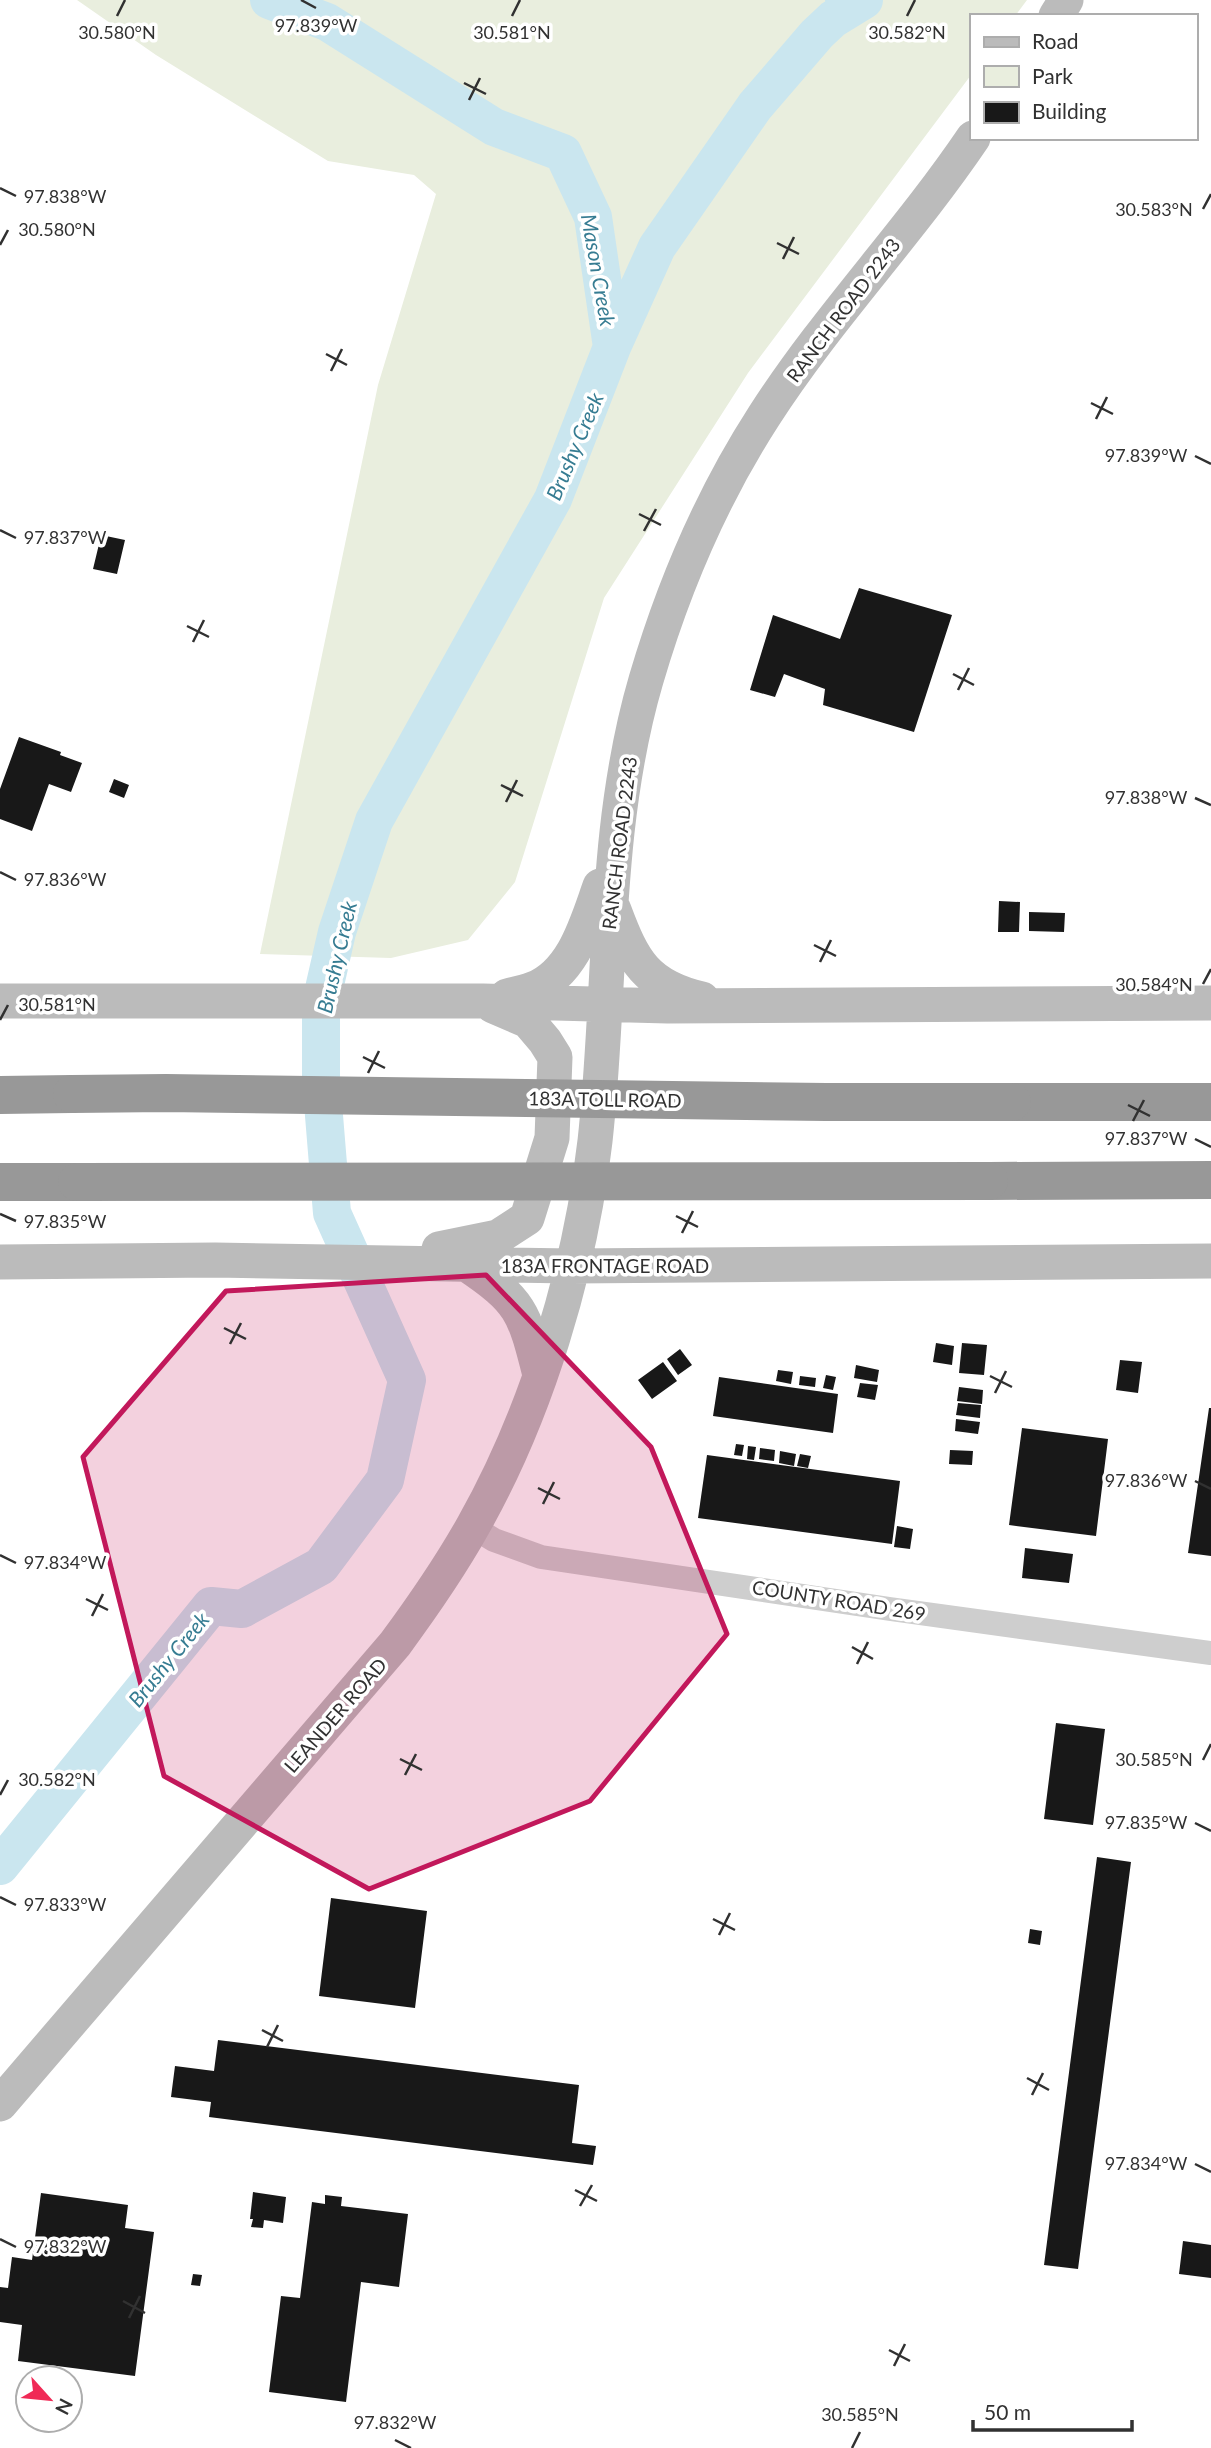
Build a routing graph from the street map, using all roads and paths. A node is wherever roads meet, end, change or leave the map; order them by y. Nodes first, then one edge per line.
1 (973, 140) edge
2 (616, 844) junction
3 (611, 902) junction
4 (0, 1001) edge
5 (483, 1001) junction
6 (1211, 1003) edge
7 (605, 1005) junction
8 (736, 1006) junction
9 (0, 1095) edge
10 (1211, 1102) edge
11 (1211, 1180) edge
12 (0, 1182) edge
13 (459, 1258) junction
14 (1211, 1261) edge
15 (0, 1262) edge
16 (571, 1266) junction
17 (541, 1375) junction
18 (473, 1527) junction
19 (1211, 1653) edge
20 (0, 2104) edge

1 - 2 main road, RANCH ROAD 2243
2 - 3 main road, RANCH ROAD 2243
2 - 5 main road
3 - 7 main road, RANCH ROAD 2243
3 - 8 main road
4 - 5 main road
5 - 7 main road
5 - 13 main road
6 - 8 main road
7 - 8 main road
7 - 16 main road, RANCH ROAD 2243
9 - 10 highway, 183A TOLL ROAD, bridge
11 - 12 highway, bridge
13 - 15 main road
13 - 16 main road, 183A FRONTAGE ROAD
13 - 17 main road
14 - 16 main road, 183A FRONTAGE ROAD
16 - 17 main road, LEANDER ROAD
17 - 18 main road, LEANDER ROAD
18 - 19 street, COUNTY ROAD 269
18 - 20 main road, LEANDER ROAD

